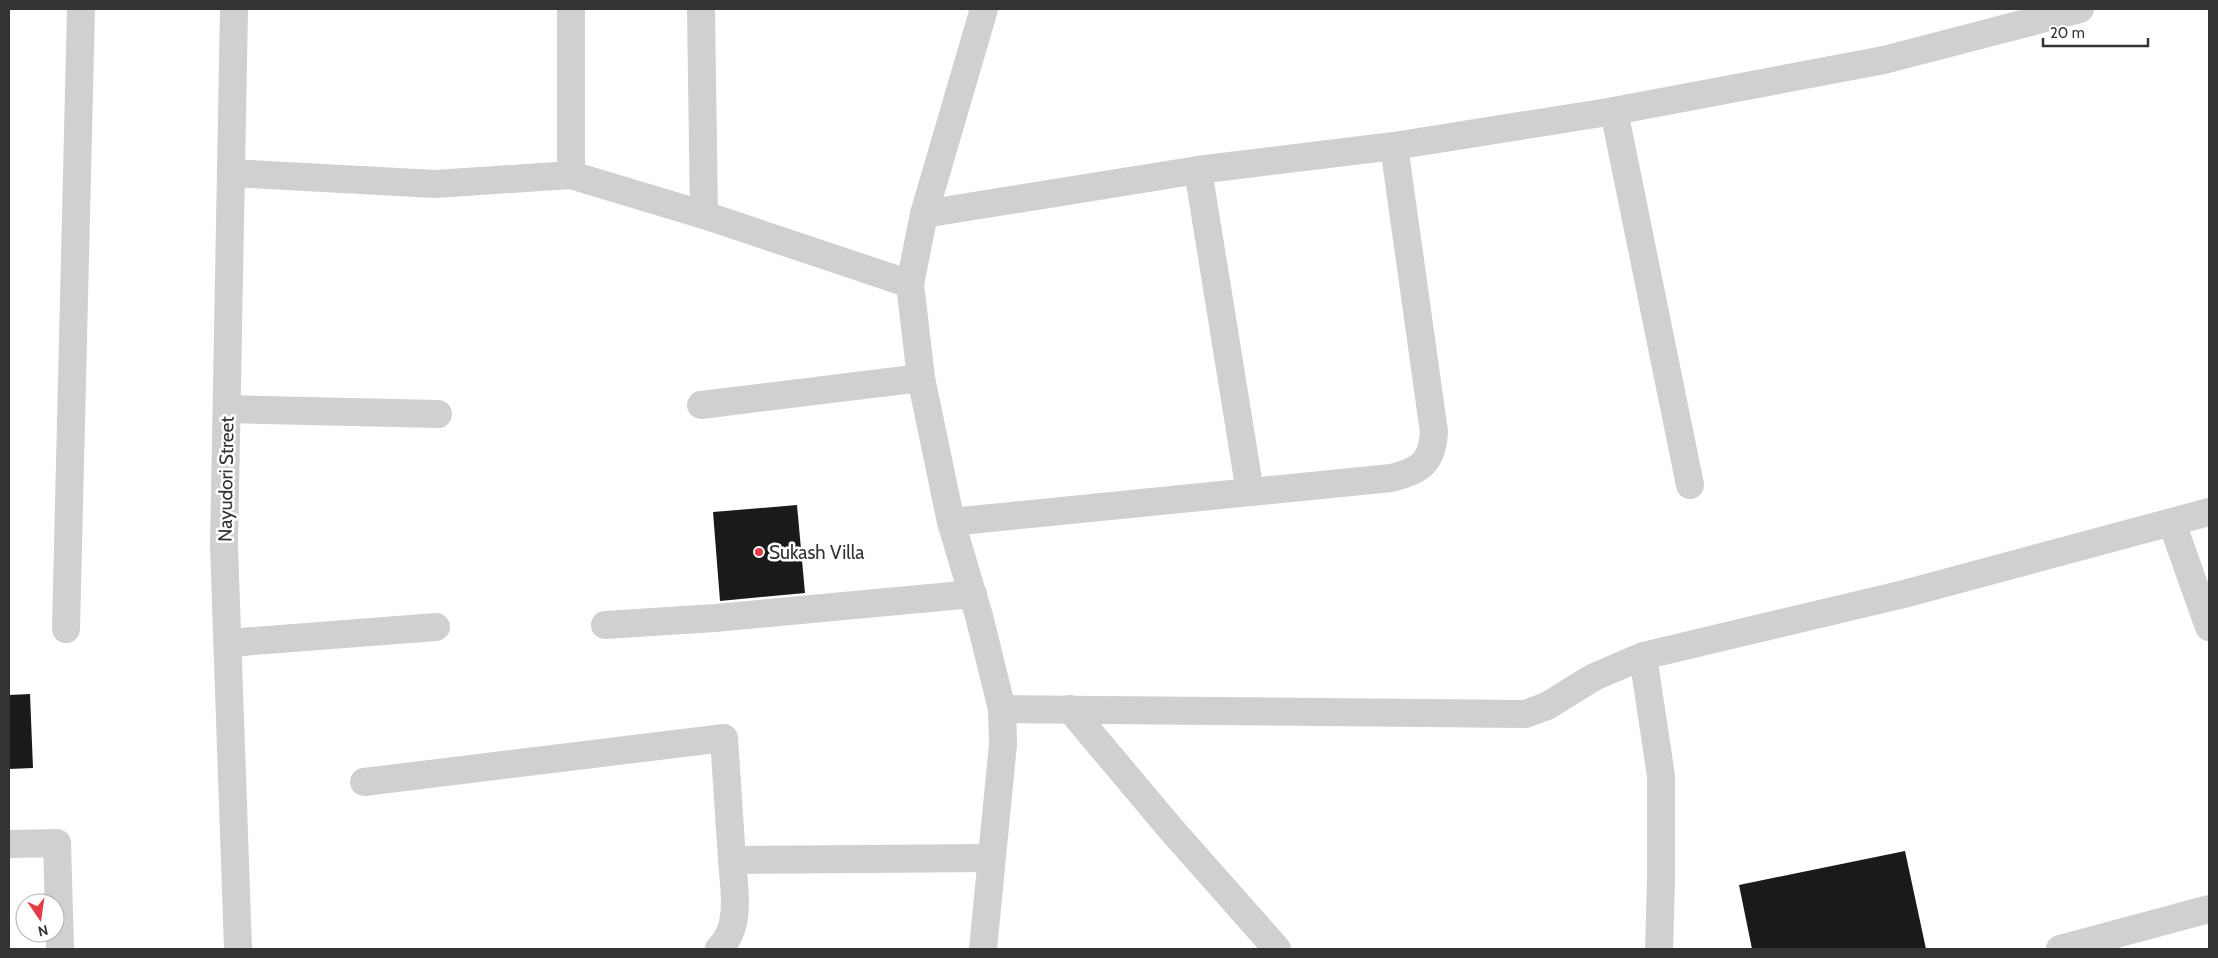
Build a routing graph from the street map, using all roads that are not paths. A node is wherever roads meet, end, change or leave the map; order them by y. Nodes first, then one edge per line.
1 (81, 9) edge
2 (234, 9) edge
3 (571, 9) edge
4 (701, 9) edge
5 (984, 9) edge
6 (2080, 9) edge
7 (1614, 112) junction
8 (1394, 146) junction
9 (1198, 170) junction
10 (231, 173) junction
11 (571, 175) junction
12 (924, 214) junction
13 (704, 215) junction
14 (910, 284) junction
15 (921, 378) junction
16 (701, 405) dead end
17 (227, 409) junction
18 (438, 414) dead end
19 (1690, 485) dead end
20 (1250, 492) junction
21 (2209, 512) edge
22 (951, 522) junction
23 (2172, 522) junction
24 (972, 594) junction
25 (605, 624) dead end
26 (436, 627) dead end
27 (2209, 627) edge
28 (66, 629) dead end
29 (228, 643) junction
30 (1643, 656) junction
31 (1002, 709) junction
32 (1070, 709) junction
33 (364, 782) dead end
34 (9, 844) edge
35 (991, 858) junction
36 (732, 860) junction
37 (2209, 909) edge
38 (60, 949) edge
39 (238, 949) edge
40 (719, 949) edge
41 (983, 949) edge
42 (1277, 949) edge
43 (1659, 949) edge
44 (2060, 949) edge

1 - 28 street
2 - 10 street, Nayudori Street
3 - 11 street
4 - 13 street
5 - 12 street
6 - 7 street
7 - 8 street
7 - 19 street
8 - 9 street
8 - 20 street
9 - 12 street
9 - 20 street
10 - 11 street
10 - 17 street, Nayudori Street
11 - 13 street
12 - 14 street
13 - 14 street
14 - 15 street
15 - 16 street
15 - 22 street
17 - 18 street
17 - 29 street, Nayudori Street
20 - 22 street
21 - 23 street
22 - 24 street
23 - 27 street
23 - 30 street
24 - 25 street
24 - 31 street
26 - 29 street
29 - 39 street, Nayudori Street
30 - 32 street
30 - 43 street
31 - 32 street
31 - 35 street
32 - 42 street
33 - 36 street
34 - 38 street
35 - 36 street
35 - 41 street
36 - 40 street
37 - 44 street

